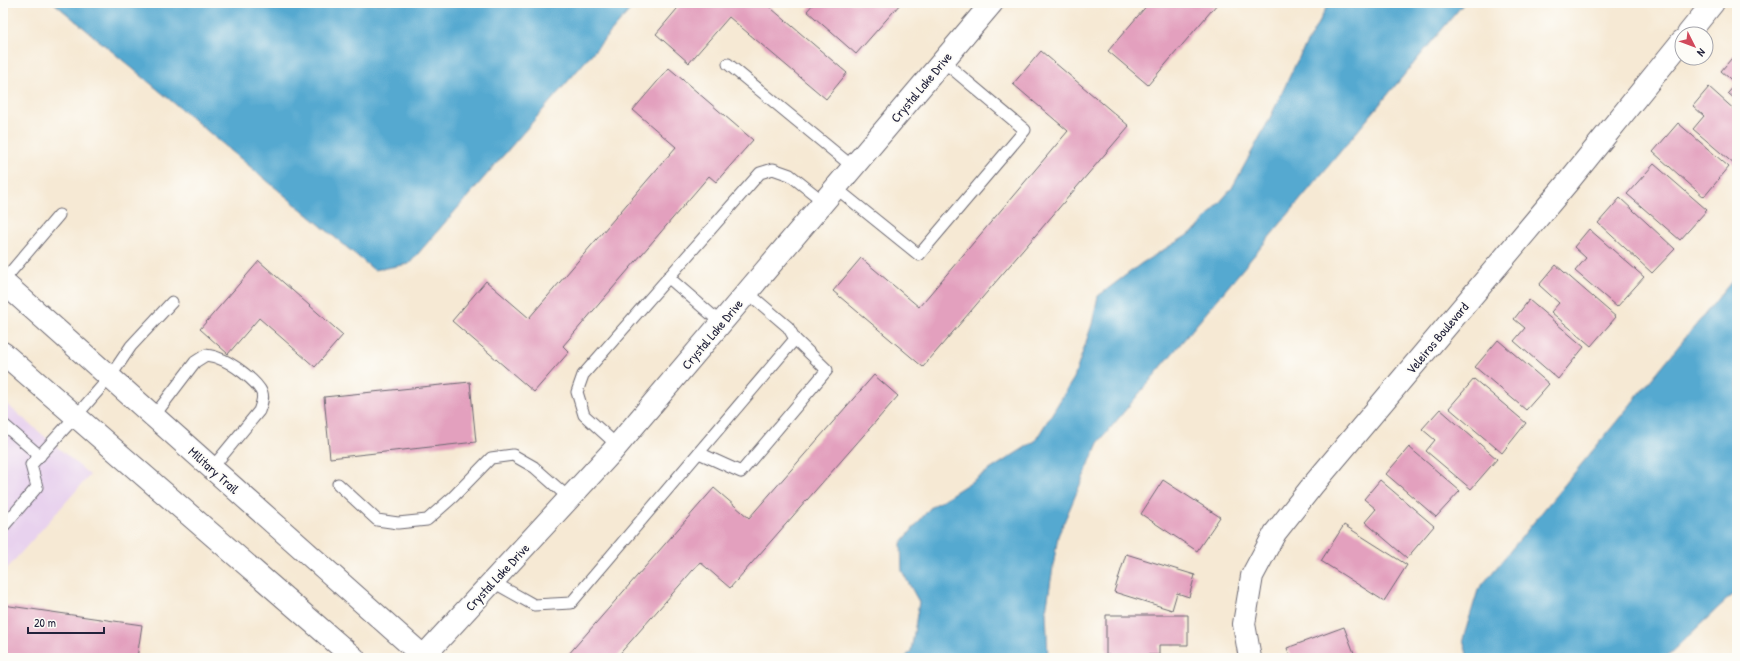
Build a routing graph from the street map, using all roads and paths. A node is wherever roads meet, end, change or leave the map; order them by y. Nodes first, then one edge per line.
1 (1712, 3) edge
2 (987, 5) edge
3 (1694, 26) edge
4 (1674, 51) edge
5 (943, 61) junction
6 (728, 64) dead end
7 (854, 167) junction
8 (830, 195) junction
9 (59, 215) dead end
10 (668, 277) junction
11 (3, 281) edge
12 (747, 292) junction
13 (172, 302) dead end
14 (721, 323) junction
15 (795, 339) junction
16 (3, 352) edge
17 (110, 377) junction
18 (76, 416) junction
19 (154, 416) junction
20 (3, 424) edge
21 (617, 445) junction
22 (699, 453) junction
23 (40, 456) junction
24 (212, 468) junction
25 (338, 484) dead end
26 (569, 498) junction
27 (3, 527) edge
28 (493, 582) junction
29 (354, 658) edge
30 (424, 658) edge
31 (1250, 658) edge

1 - 3 street
2 - 5 street, Crystal Lake Drive
4 - 31 street, Veleiros Boulevard
5 - 7 street, Crystal Lake Drive
5 - 8 lane
6 - 7 lane
7 - 8 street, Crystal Lake Drive
8 - 10 lane
8 - 12 street, Crystal Lake Drive
9 - 11 lane
10 - 14 lane
10 - 21 lane
11 - 17 street, Military Trail
12 - 14 street, Crystal Lake Drive
12 - 15 lane
13 - 17 lane
14 - 21 street, Crystal Lake Drive
15 - 22 lane
15 - 22 lane
16 - 18 street
17 - 18 lane
17 - 19 street, Military Trail
18 - 23 lane
18 - 29 street
19 - 24 street, Military Trail
19 - 24 lane
20 - 23 lane
21 - 26 street, Crystal Lake Drive
22 - 28 lane
23 - 27 lane
24 - 30 street, Military Trail
25 - 26 lane
26 - 28 street, Crystal Lake Drive
28 - 30 street, Crystal Lake Drive

